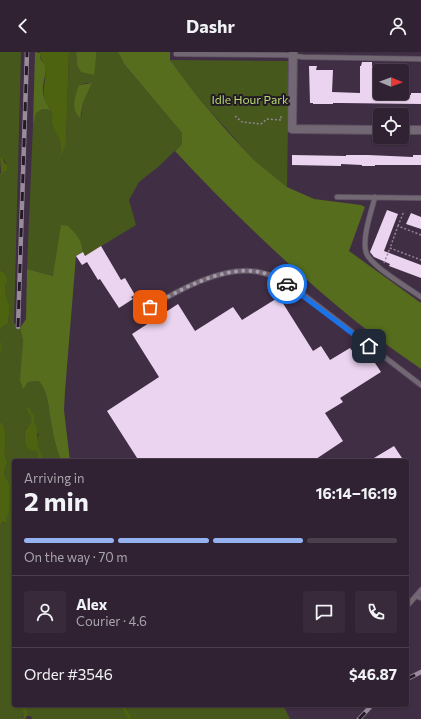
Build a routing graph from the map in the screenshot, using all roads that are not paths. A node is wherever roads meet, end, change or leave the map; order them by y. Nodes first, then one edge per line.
1 (176, 54) dead end
2 (293, 54) edge
3 (421, 59) edge
4 (373, 130) edge
5 (409, 130) edge
6 (421, 130) edge
7 (337, 197) dead end
8 (375, 197) junction
9 (421, 198) edge
10 (421, 297) edge
11 (150, 307) dead end
12 (421, 385) edge
13 (421, 590) edge
14 (419, 597) edge
15 (409, 604) edge

1 - 2 lane
2 - 3 lane
2 - 4 street
5 - 6 street
7 - 8 lane
8 - 9 lane
8 - 10 lane
11 - 12 lane
13 - 14 lane
14 - 15 lane

